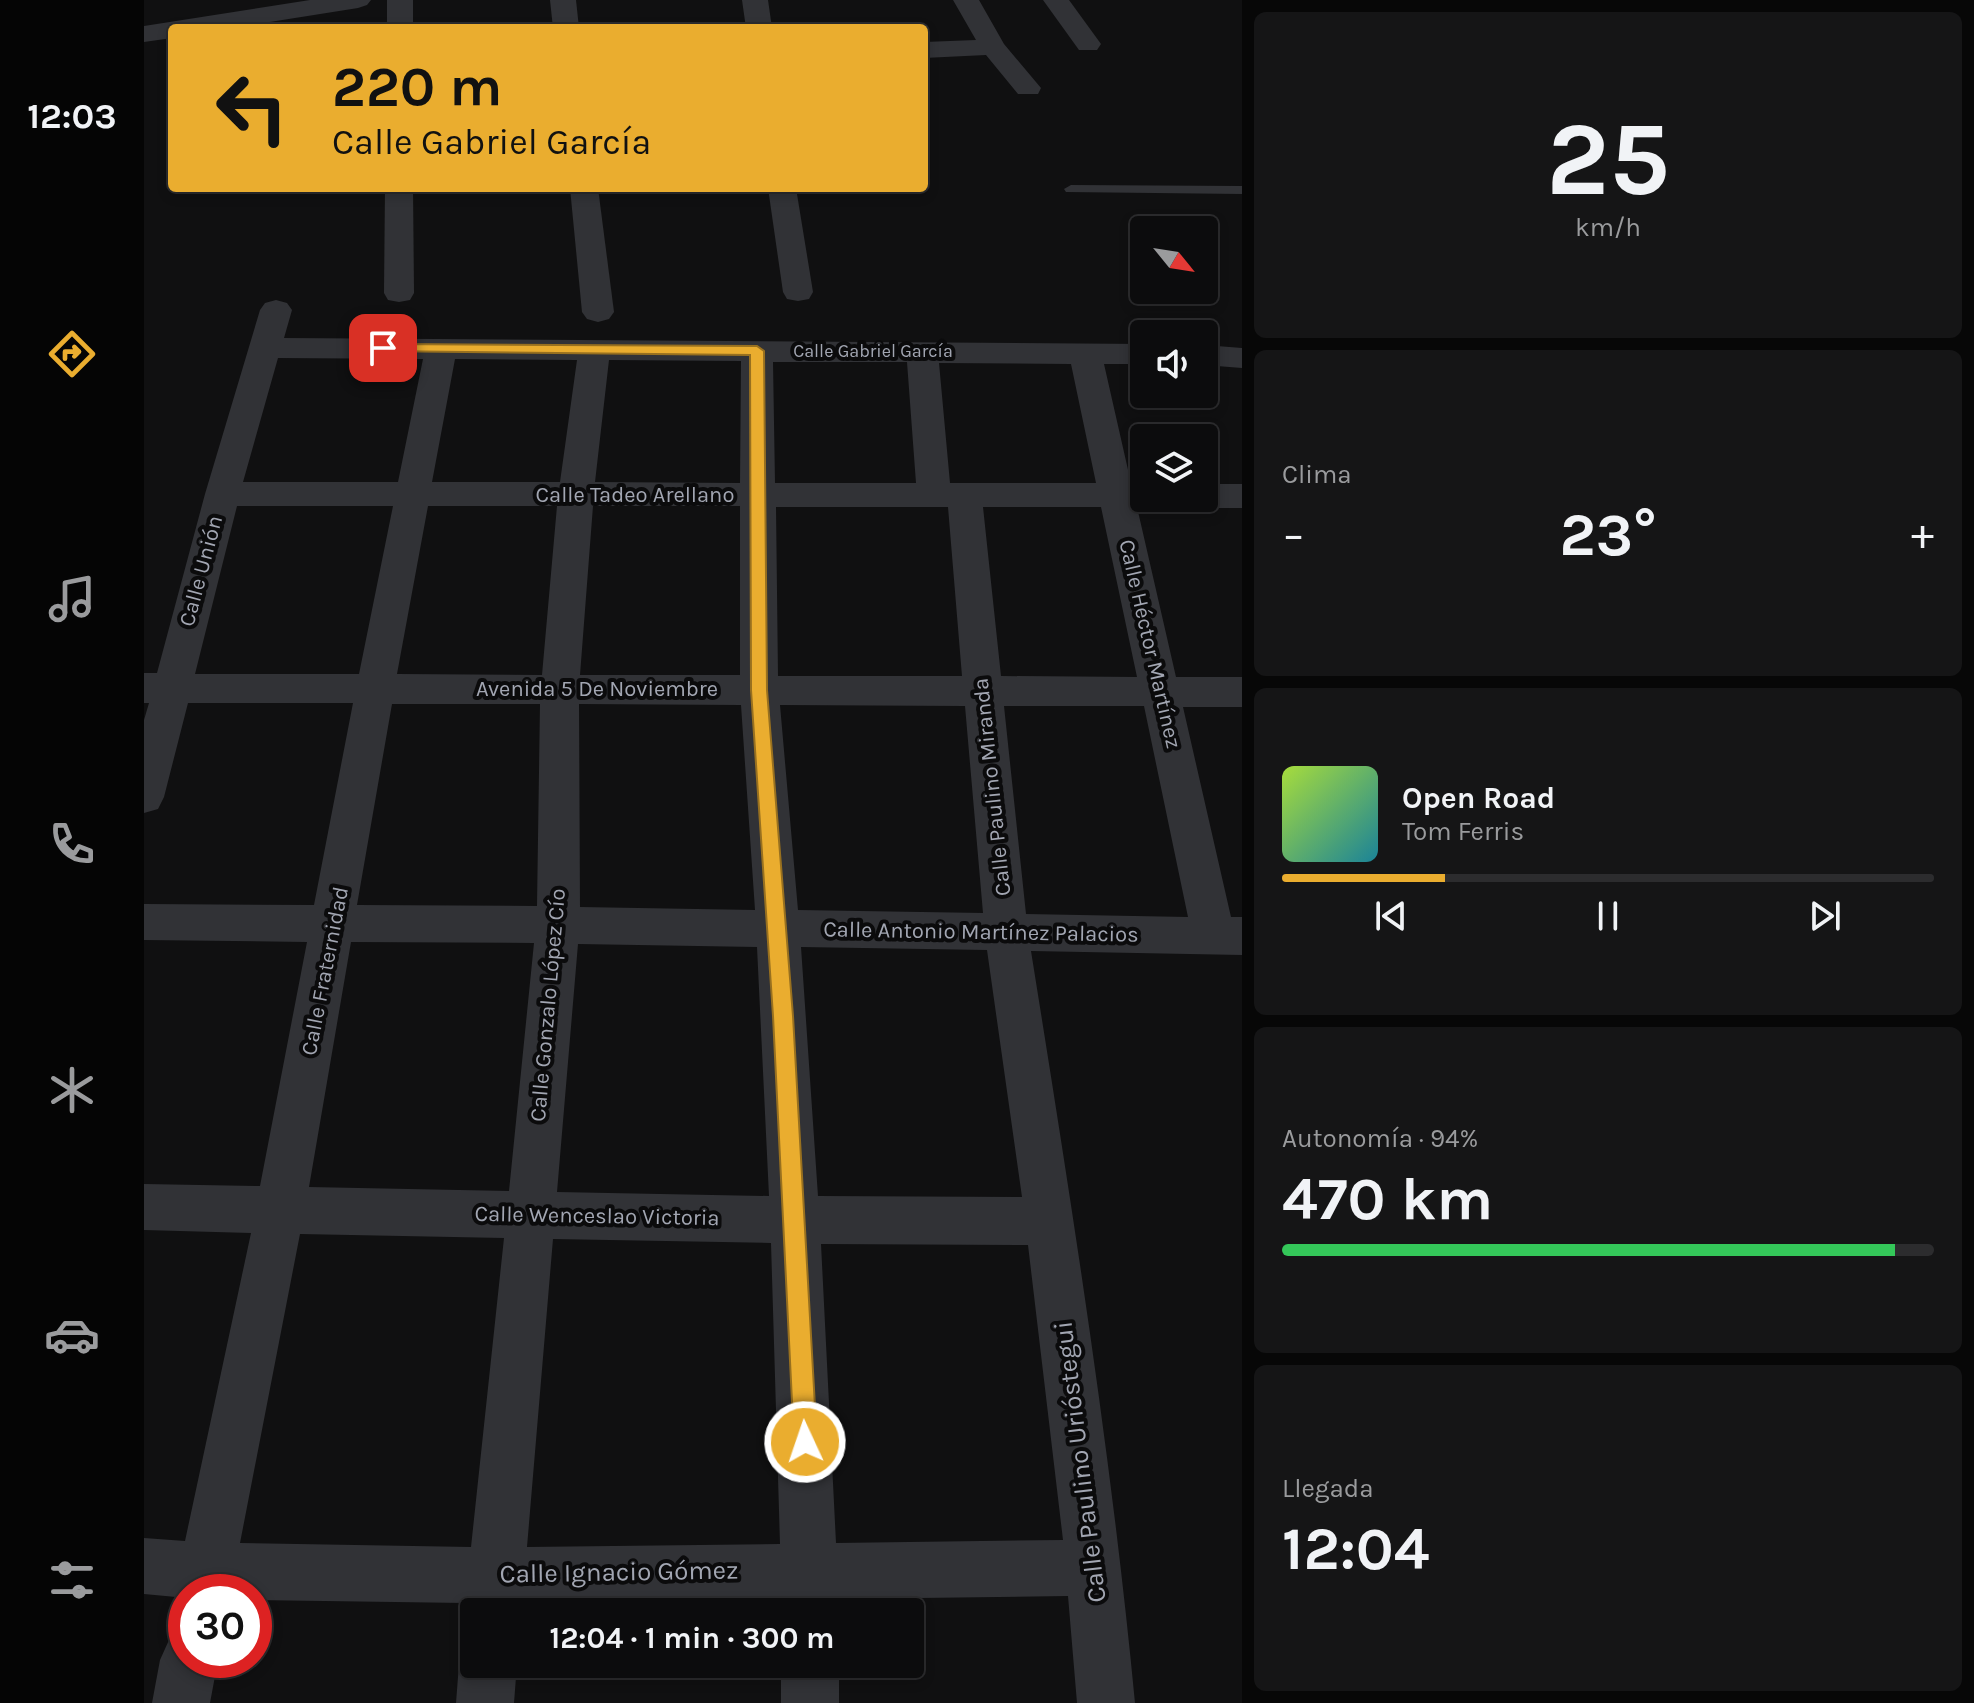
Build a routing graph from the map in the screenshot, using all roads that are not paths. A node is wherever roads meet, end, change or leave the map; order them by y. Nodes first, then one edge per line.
1 (358, 0) edge
2 (400, 0) edge
3 (563, 0) edge
4 (755, 0) edge
5 (966, 0) edge
6 (1056, 0) edge
7 (208, 24) edge
8 (400, 24) edge
9 (566, 24) edge
10 (758, 24) edge
11 (168, 31) edge
12 (144, 34) edge
13 (1088, 44) dead end
14 (993, 47) junction
15 (928, 50) edge
16 (1028, 88) dead end
17 (1071, 189) dead end
18 (1242, 190) edge
19 (399, 192) edge
20 (584, 192) edge
21 (783, 192) edge
22 (798, 292) dead end
23 (399, 293) dead end
24 (276, 310) dead end
25 (596, 331) junction
26 (266, 348) junction
27 (441, 349) junction
28 (757, 351) junction
29 (922, 351) junction
30 (1085, 353) junction
31 (1130, 354) edge
32 (1218, 356) edge
33 (1242, 358) edge
34 (222, 494) junction
35 (414, 494) junction
36 (576, 494) junction
37 (758, 495) junction
38 (949, 495) junction
39 (1130, 495) edge
40 (1218, 496) edge
41 (1242, 496) edge
42 (1133, 512) edge
43 (157, 688) edge
44 (375, 689) junction
45 (560, 689) junction
46 (759, 690) junction
47 (982, 690) junction
48 (1161, 691) junction
49 (1242, 692) edge
50 (144, 797) edge
51 (144, 922) edge
52 (334, 925) junction
53 (558, 925) junction
54 (778, 929) junction
55 (1006, 932) junction
56 (1228, 936) edge
57 (144, 1207) edge
58 (280, 1210) junction
59 (529, 1213) junction
60 (795, 1220) junction
61 (1050, 1221) junction
62 (144, 1566) edge
63 (1094, 1568) junction
64 (174, 1574) edge
65 (206, 1574) edge
66 (272, 1585) edge
67 (811, 1590) edge
68 (494, 1593) edge
69 (186, 1678) edge
70 (487, 1678) edge
71 (810, 1678) edge
72 (181, 1703) edge
73 (485, 1703) edge
74 (810, 1703) edge
75 (1106, 1703) edge

1 - 7 street
2 - 8 street
3 - 9 street
4 - 10 street
5 - 14 street
6 - 13 street
11 - 12 street
14 - 15 street
14 - 16 street
17 - 18 lane
19 - 23 street
20 - 25 street, Calle Gonzalo López Cío
21 - 22 street
24 - 26 street, Calle Unión
25 - 27 street, Calle Gabriel García
25 - 28 street, Calle Gabriel García
25 - 36 street, Calle Gonzalo López Cío
26 - 27 street, Calle Gabriel García
26 - 34 street, Calle Unión
27 - 35 street, Calle Fraternidad
28 - 29 street, Calle Gabriel García
28 - 37 street
29 - 30 street, Calle Gabriel García
29 - 38 street, Calle Paulino Miranda
30 - 31 street, Calle Gabriel García
30 - 39 street, Calle Héctor Martínez
32 - 33 street
34 - 35 street, Calle Tadeo Arellano
34 - 43 street, Calle Unión
35 - 36 street, Calle Tadeo Arellano
35 - 44 street, Calle Fraternidad
36 - 37 street, Calle Tadeo Arellano
36 - 45 street, Calle Gonzalo López Cío
37 - 38 street, Calle Tadeo Arellano
37 - 46 street
38 - 39 street, Calle Tadeo Arellano
38 - 47 street, Calle Paulino Miranda
40 - 41 street
42 - 48 street, Calle Héctor Martínez
43 - 44 street, Avenida 5 De Noviembre
43 - 50 street, Calle Unión
44 - 45 street, Avenida 5 De Noviembre
44 - 52 street, Calle Fraternidad
45 - 46 street, Avenida 5 De Noviembre
45 - 53 street, Calle Gonzalo López Cío
46 - 47 street, Avenida 5 De Noviembre
46 - 54 street
47 - 48 street, Avenida 5 De Noviembre
47 - 55 street, Calle Paulino Miranda
48 - 49 street, Avenida 5 De Noviembre
48 - 56 street, Calle Héctor Martínez
51 - 52 street, Calle Antonio Martínez Palacios
52 - 53 street, Calle Antonio Martínez Palacios
52 - 58 street, Calle Fraternidad
53 - 54 street, Calle Antonio Martínez Palacios
53 - 59 street, Calle Gonzalo López Cío
54 - 55 street, Calle Antonio Martínez Palacios
54 - 60 street
55 - 56 street, Calle Antonio Martínez Palacios
55 - 61 street, Calle Paulino Miranda
57 - 58 street, Calle Wenceslao Victoria
58 - 59 street, Calle Wenceslao Victoria
58 - 65 street, Calle Fraternidad
59 - 60 street, Calle Wenceslao Victoria
59 - 68 street, Calle Gonzalo López Cío
60 - 61 street, Calle Wenceslao Victoria
60 - 67 street
61 - 63 street, Calle Paulino Urióstegui
62 - 64 street, Calle Ignacio Gómez
63 - 67 street, Calle Ignacio Gómez
63 - 75 street, Calle Paulino Urióstegui
66 - 68 street, Calle Ignacio Gómez
67 - 68 street, Calle Ignacio Gómez
69 - 72 street
70 - 73 street
71 - 74 street

